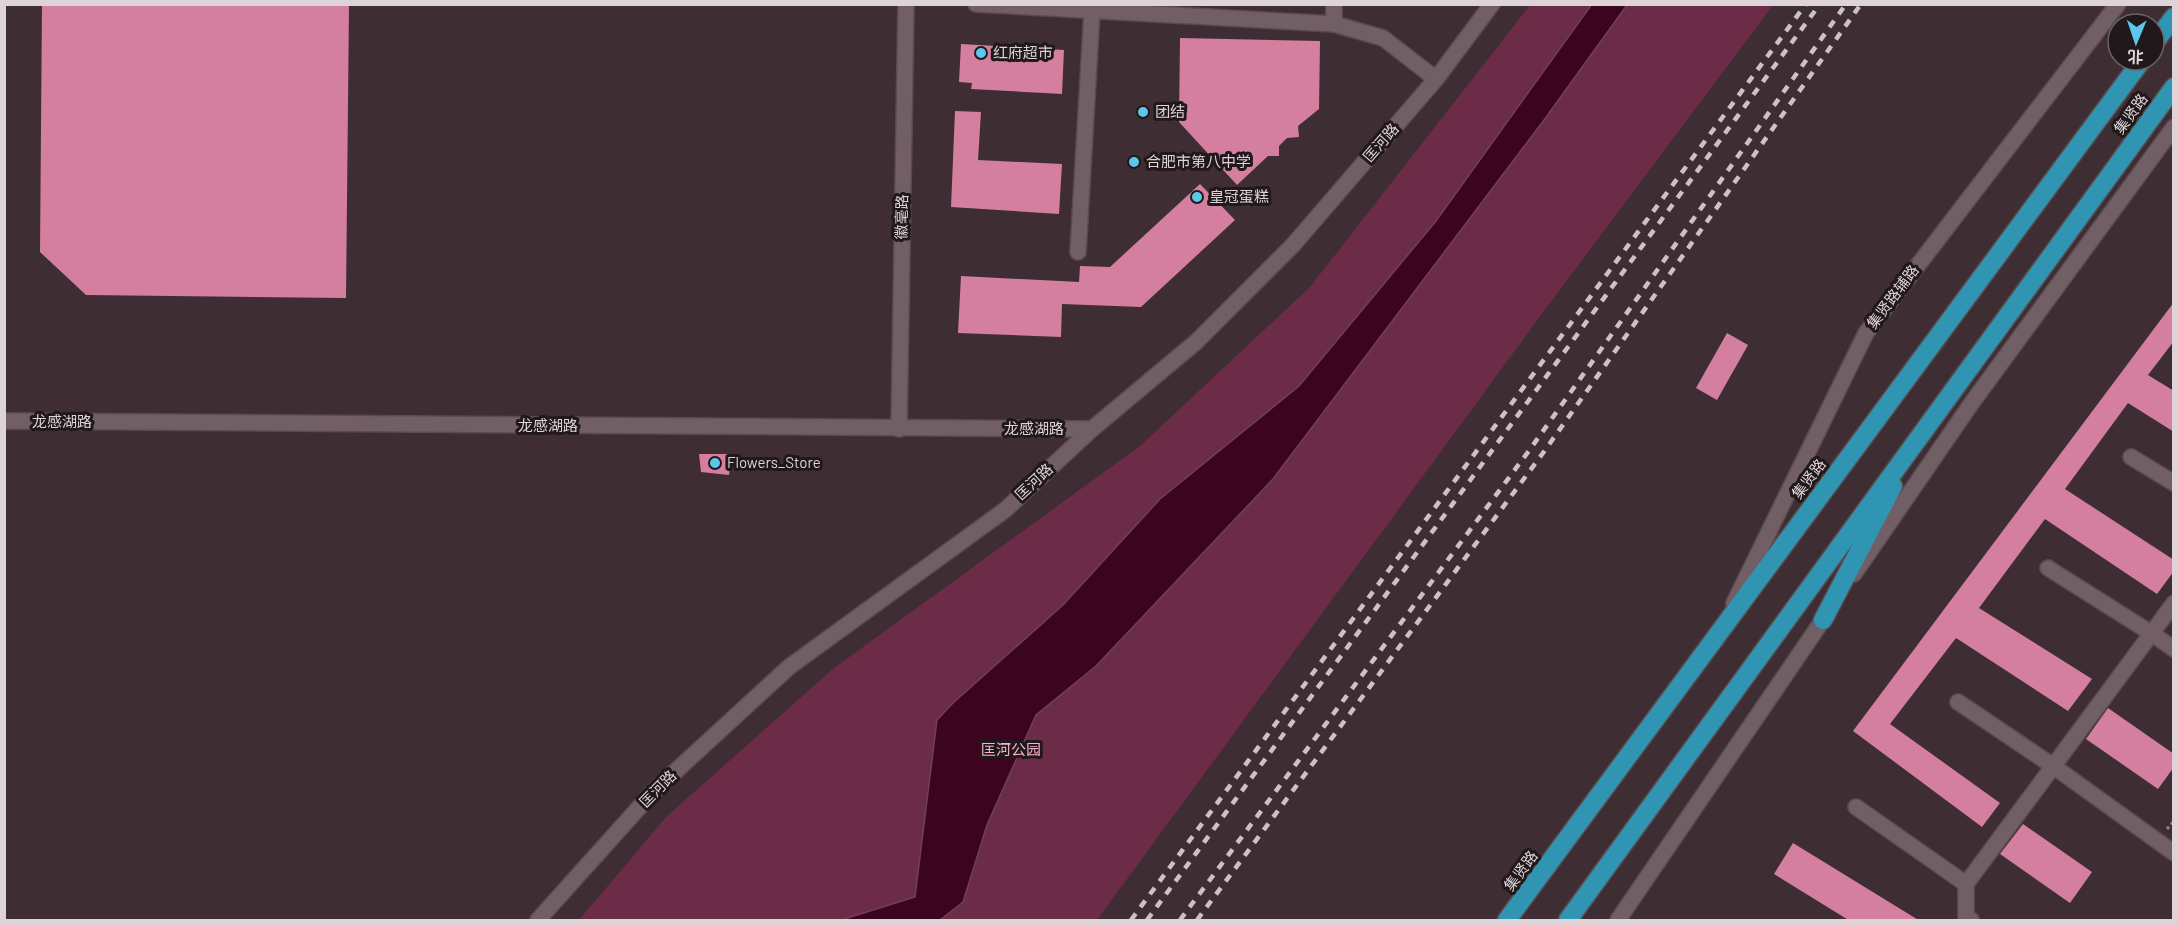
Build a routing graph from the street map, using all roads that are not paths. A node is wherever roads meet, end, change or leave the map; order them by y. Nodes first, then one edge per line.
1 (906, 4) edge
2 (976, 4) edge
3 (1335, 4) edge
4 (1492, 4) edge
5 (2118, 4) edge
6 (1132, 9) edge
7 (1092, 11) junction
8 (1334, 24) junction
9 (2133, 72) edge
10 (1436, 79) junction
11 (2174, 87) edge
12 (2174, 128) edge
13 (1078, 252) dead end
14 (4, 421) edge
15 (899, 429) junction
16 (1092, 429) junction
17 (1922, 432) junction
18 (2131, 457) dead end
19 (2174, 483) edge
20 (2048, 568) dead end
21 (2174, 603) edge
22 (1823, 620) junction
23 (1724, 624) junction
24 (2151, 633) junction
25 (2174, 649) edge
26 (1958, 702) dead end
27 (2053, 766) junction
28 (1856, 807) dead end
29 (2174, 853) edge
30 (1966, 884) junction
31 (538, 921) edge
32 (1506, 921) edge
33 (1568, 921) edge
34 (1618, 921) edge
35 (1971, 921) edge

1 - 15 street, 徽毫路
2 - 7 street
3 - 8 street
4 - 10 street, 匡河路
5 - 23 street, 集贤路辅路
6 - 7 street
6 - 8 street
7 - 13 street
8 - 10 street
9 - 23 highway, 集贤路
10 - 16 street, 匡河路
11 - 17 highway, 集贤路
12 - 22 street
14 - 15 street, 龙感湖路
15 - 16 street, 龙感湖路
16 - 31 street, 匡河路
17 - 22 highway
17 - 33 highway, 集贤路
18 - 19 street
20 - 24 street
21 - 24 street
22 - 34 street
23 - 32 highway, 集贤路
24 - 25 street
24 - 27 street
26 - 27 street
27 - 29 street
27 - 30 street
28 - 30 street
30 - 35 street

